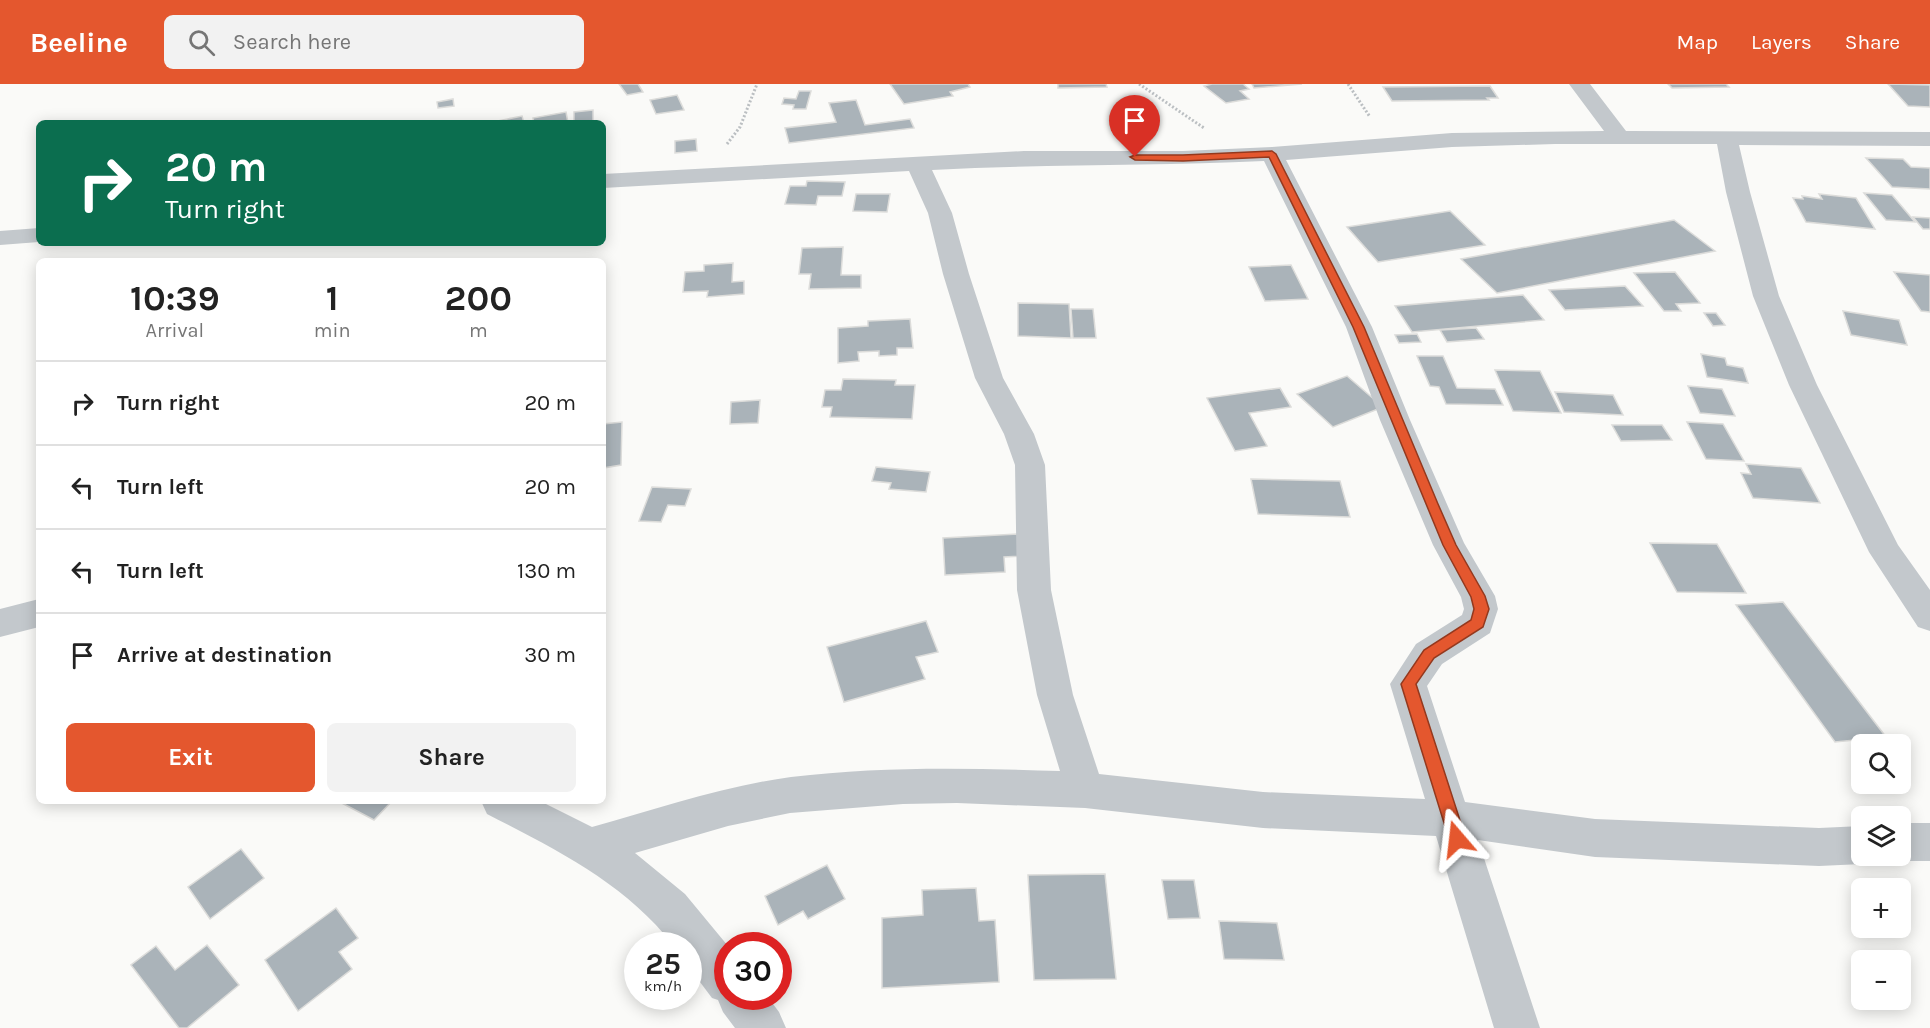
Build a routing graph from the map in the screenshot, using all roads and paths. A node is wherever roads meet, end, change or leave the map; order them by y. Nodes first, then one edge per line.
1 (757, 84) edge
2 (1139, 84) edge
3 (1579, 84) edge
4 (1620, 137) junction
5 (1727, 138) junction
6 (1930, 139) edge
7 (1272, 154) junction
8 (1232, 156) junction
9 (917, 163) junction
10 (705, 174) junction
11 (606, 181) edge
12 (36, 235) edge
13 (0, 238) edge
14 (36, 614) edge
15 (1930, 617) edge
16 (0, 623) edge
17 (1085, 790) junction
18 (507, 804) edge
19 (1451, 818) junction
20 (1911, 842) edge
21 (1930, 842) edge
22 (1851, 846) edge
23 (590, 847) junction
24 (714, 965) edge
25 (750, 1010) edge
26 (764, 1028) edge
27 (1516, 1028) edge

1 - 10 path
2 - 8 path
3 - 4 street
4 - 5 street
4 - 7 street
5 - 6 street
5 - 15 street
7 - 8 street
7 - 19 street
8 - 9 street
9 - 10 street
9 - 17 street
10 - 11 street
12 - 13 street
14 - 16 street
17 - 19 street
17 - 23 street
18 - 23 street
19 - 22 street
19 - 27 street
20 - 21 street
23 - 24 street
25 - 26 street

